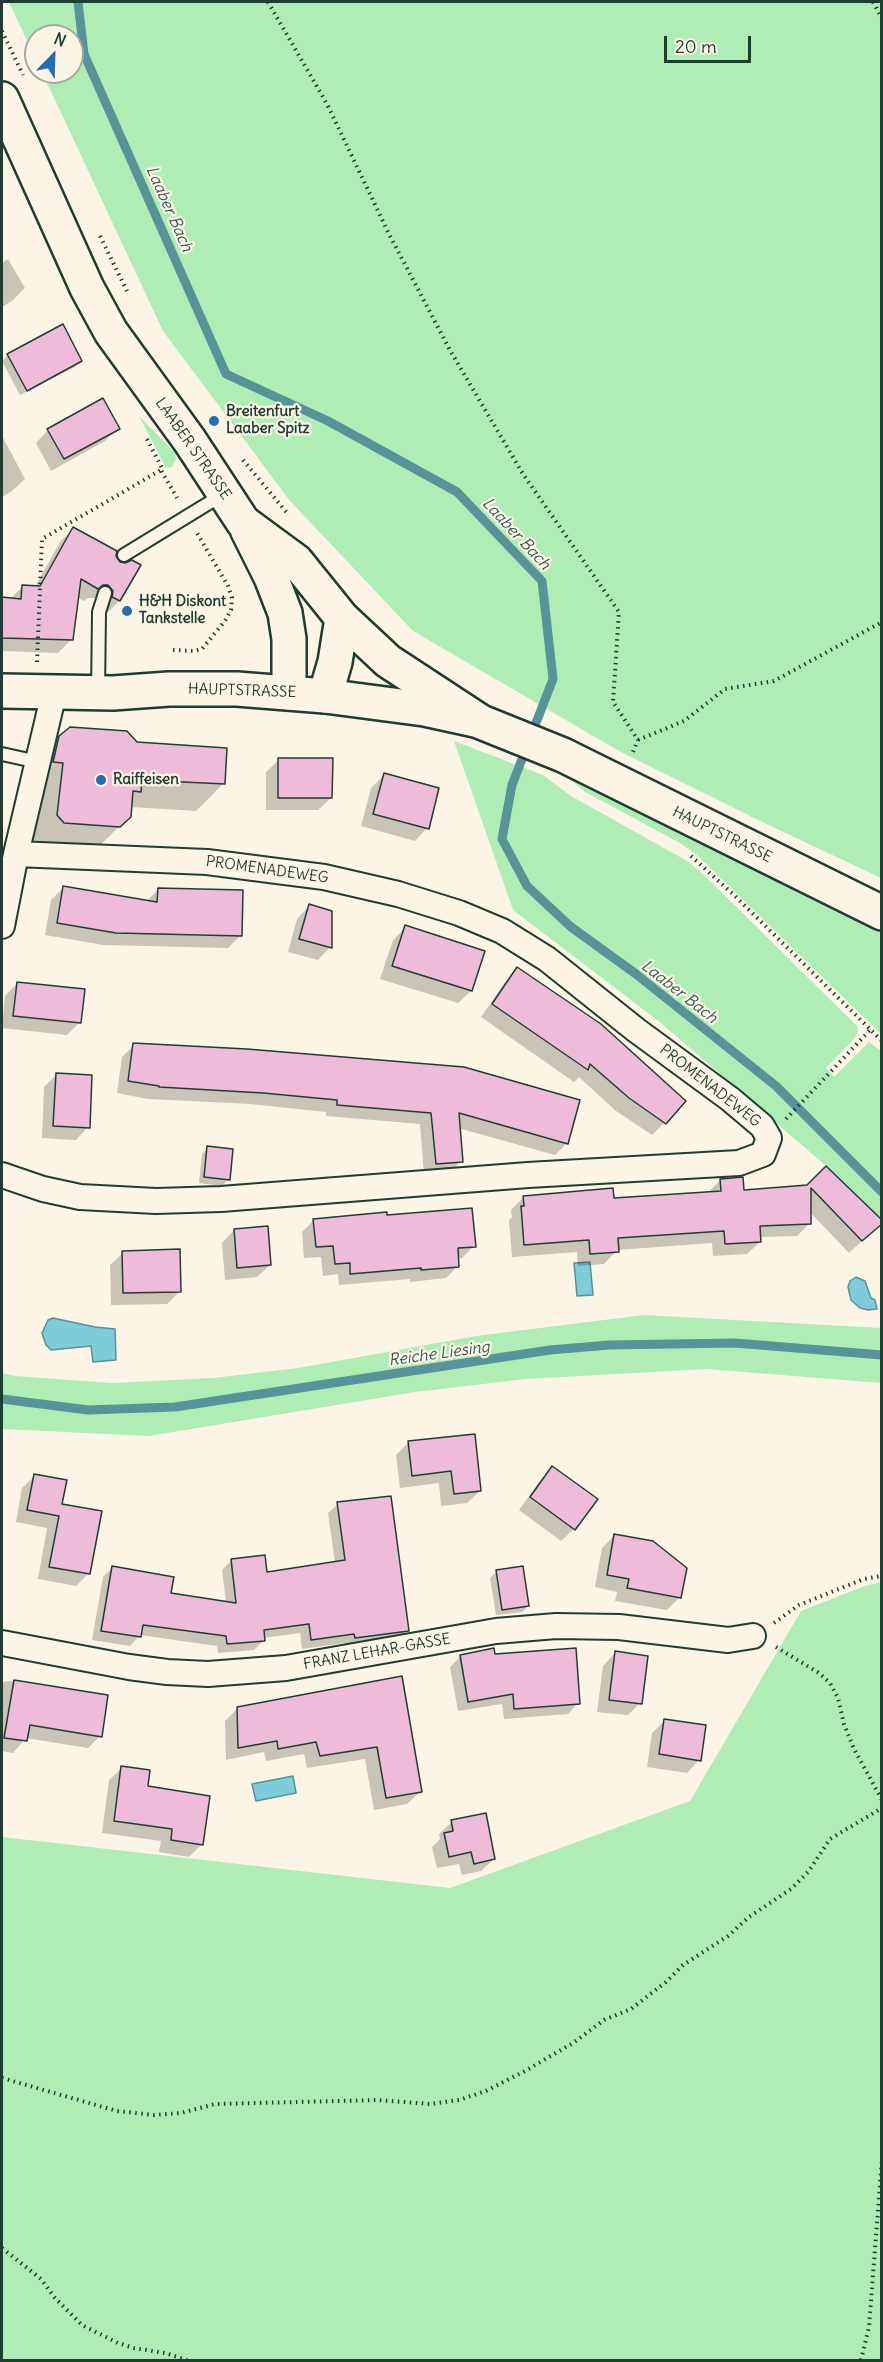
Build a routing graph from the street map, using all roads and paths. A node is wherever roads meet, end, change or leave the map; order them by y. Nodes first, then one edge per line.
1 (268, 2) edge
2 (873, 2) edge
3 (882, 19) edge
4 (2, 31) edge
5 (13, 89) edge
6 (95, 225) dead end
7 (130, 298) dead end
8 (242, 459) dead end
9 (223, 494) junction
10 (187, 516) junction
11 (290, 517) dead end
12 (243, 522) junction
13 (124, 555) dead end
14 (105, 593) dead end
15 (342, 618) junction
16 (882, 622) edge
17 (173, 650) dead end
18 (37, 662) dead end
19 (2, 691) edge
20 (54, 693) junction
21 (98, 693) junction
22 (289, 693) junction
23 (325, 696) junction
24 (484, 723) junction
25 (638, 740) junction
26 (2, 754) edge
27 (38, 762) junction
28 (628, 763) dead end
29 (683, 852) dead end
30 (16, 854) junction
31 (882, 914) edge
32 (2, 926) edge
33 (870, 1030) junction
34 (882, 1041) edge
35 (790, 1116) dead end
36 (2, 1175) edge
37 (882, 1576) edge
38 (753, 1636) junction
39 (2, 1643) edge
40 (882, 1800) edge
41 (882, 1808) edge
42 (2, 2078) edge
43 (882, 2159) edge
44 (2, 2248) edge
45 (187, 2361) edge
46 (861, 2361) edge

1 - 25 path
2 - 3 path
4 - 5 path
5 - 9 main road, LAABER STRASSE
6 - 7 path
8 - 11 path
9 - 10 lane
9 - 12 main road, LAABER STRASSE
10 - 13 lane
10 - 17 path
10 - 18 path
12 - 15 main road, LAABER STRASSE
12 - 22 main road
14 - 21 lane
15 - 23 main road
15 - 24 main road, LAABER STRASSE
16 - 25 path
19 - 20 main road, HAUPTSTRASSE
20 - 21 main road, HAUPTSTRASSE
20 - 27 street
21 - 22 main road, HAUPTSTRASSE
22 - 23 main road, HAUPTSTRASSE
23 - 24 main road, HAUPTSTRASSE
24 - 31 main road, HAUPTSTRASSE
25 - 28 path
26 - 27 lane
27 - 30 street
29 - 33 path
30 - 32 street
30 - 36 street, PROMENADEWEG
33 - 34 path
33 - 35 path
37 - 38 path
38 - 39 street, FRANZ LEHAR-GASSE
38 - 40 path
41 - 42 path
43 - 46 path
44 - 45 path

